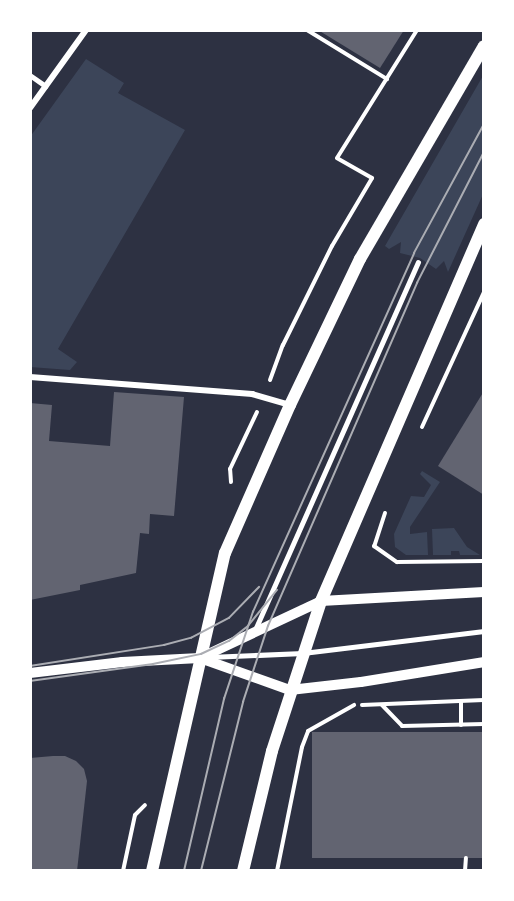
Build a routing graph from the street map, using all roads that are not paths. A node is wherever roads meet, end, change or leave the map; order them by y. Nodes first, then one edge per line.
1 (86, 30) edge
2 (484, 46) edge
3 (30, 75) edge
4 (46, 86) junction
5 (30, 108) edge
6 (484, 224) edge
7 (418, 263) dead end
8 (30, 377) edge
9 (290, 405) junction
10 (484, 592) edge
11 (321, 601) junction
12 (484, 631) edge
13 (254, 632) junction
14 (303, 653) junction
15 (200, 658) junction
16 (484, 662) edge
17 (30, 673) edge
18 (290, 690) junction
19 (152, 871) edge
20 (243, 871) edge

1 - 4 street
2 - 9 main road
3 - 4 lane
4 - 5 street
6 - 11 main road
7 - 13 lane
8 - 9 street
9 - 15 main road
10 - 11 street
11 - 13 street
11 - 14 main road
12 - 14 lane
13 - 15 street
14 - 15 lane
14 - 18 main road
15 - 17 street
15 - 18 street
15 - 19 main road
16 - 18 street
18 - 20 main road

